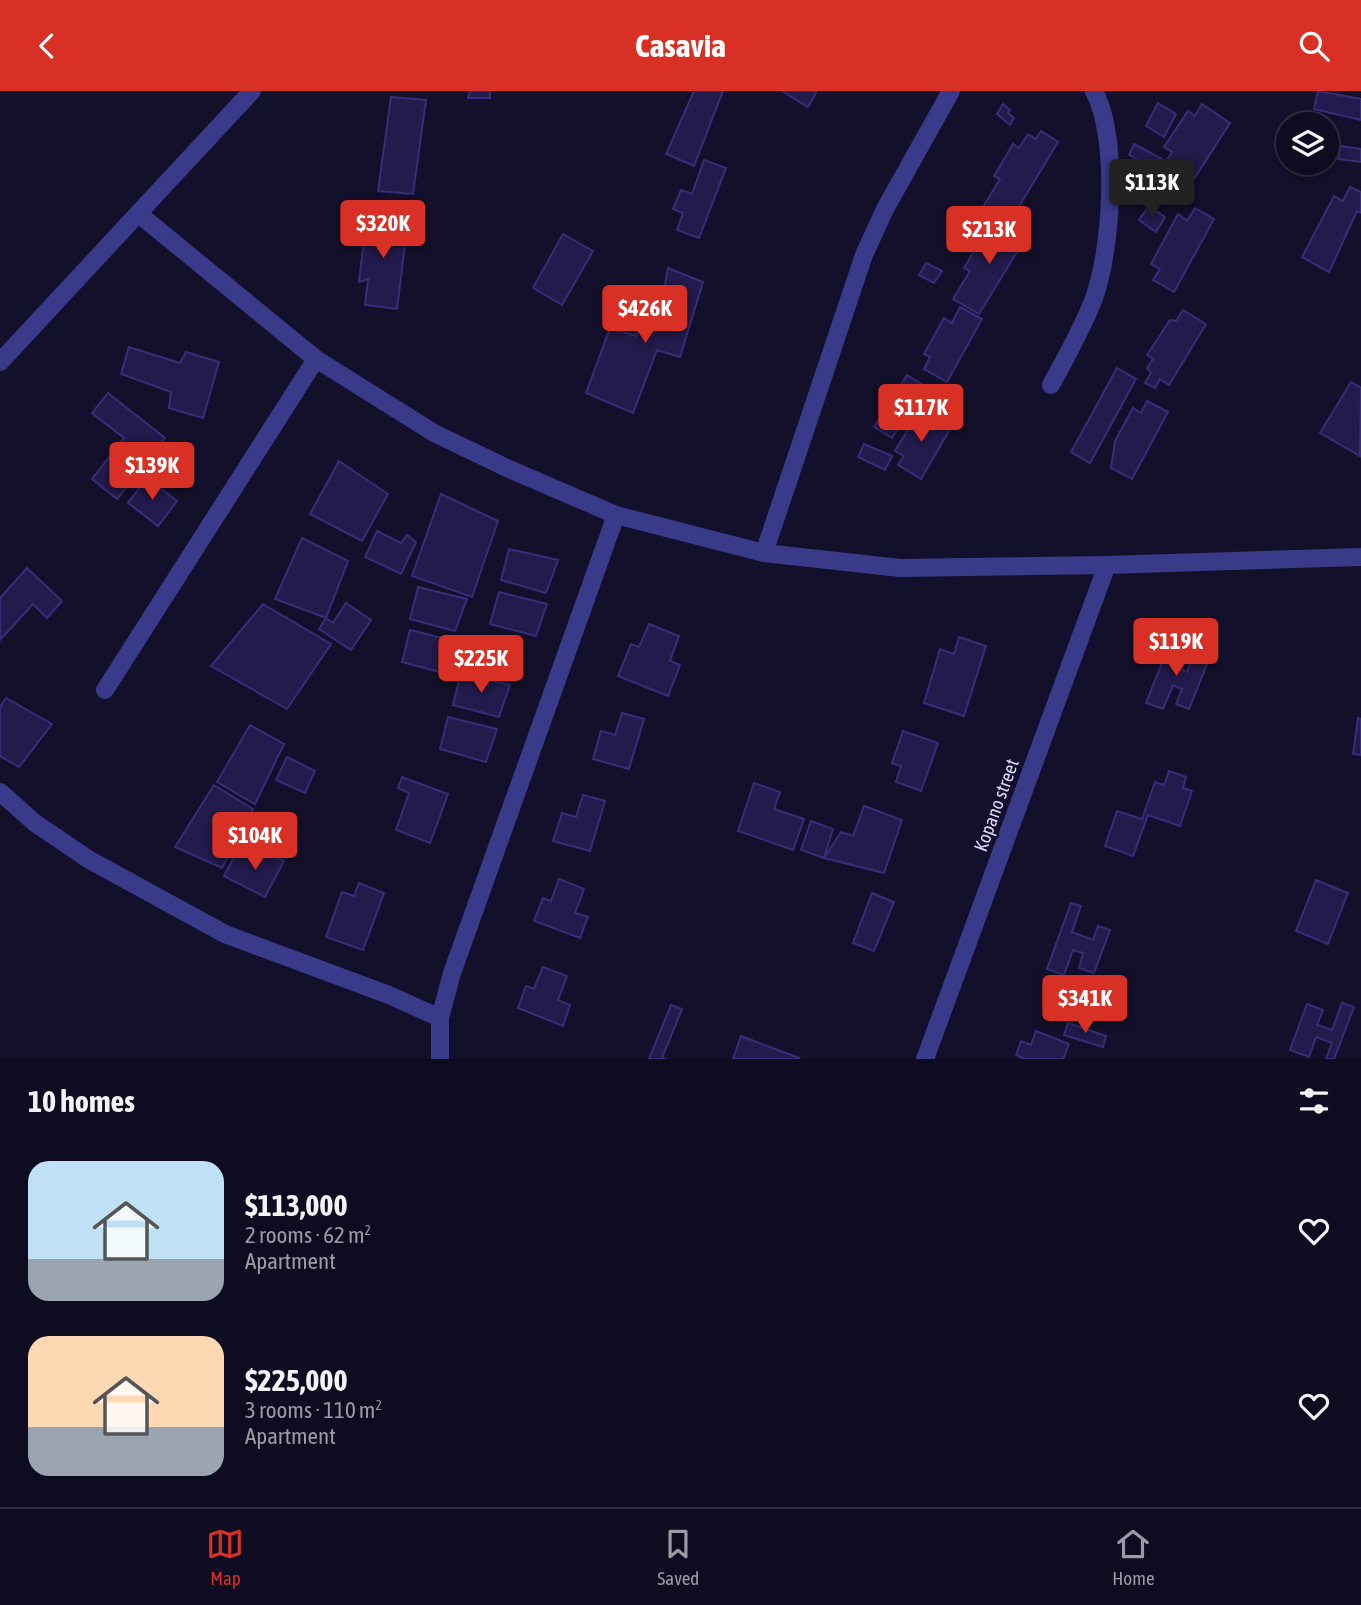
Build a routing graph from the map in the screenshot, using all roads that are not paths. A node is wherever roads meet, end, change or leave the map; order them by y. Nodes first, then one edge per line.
1 (253, 91) edge
2 (951, 91) edge
3 (1094, 91) edge
4 (139, 215) junction
5 (316, 359) junction
6 (0, 362) edge
7 (1051, 385) dead end
8 (615, 515) junction
9 (764, 552) junction
10 (1361, 557) edge
11 (1107, 565) junction
12 (105, 691) dead end
13 (0, 792) edge
14 (440, 1018) junction
15 (440, 1059) edge
16 (925, 1059) edge

1 - 4 street
2 - 9 street
3 - 7 street
4 - 5 street
4 - 6 street
5 - 8 street
5 - 12 street
8 - 9 street
8 - 14 street
9 - 11 street
10 - 11 street
11 - 16 street, Kopano street
13 - 14 street
14 - 15 street

